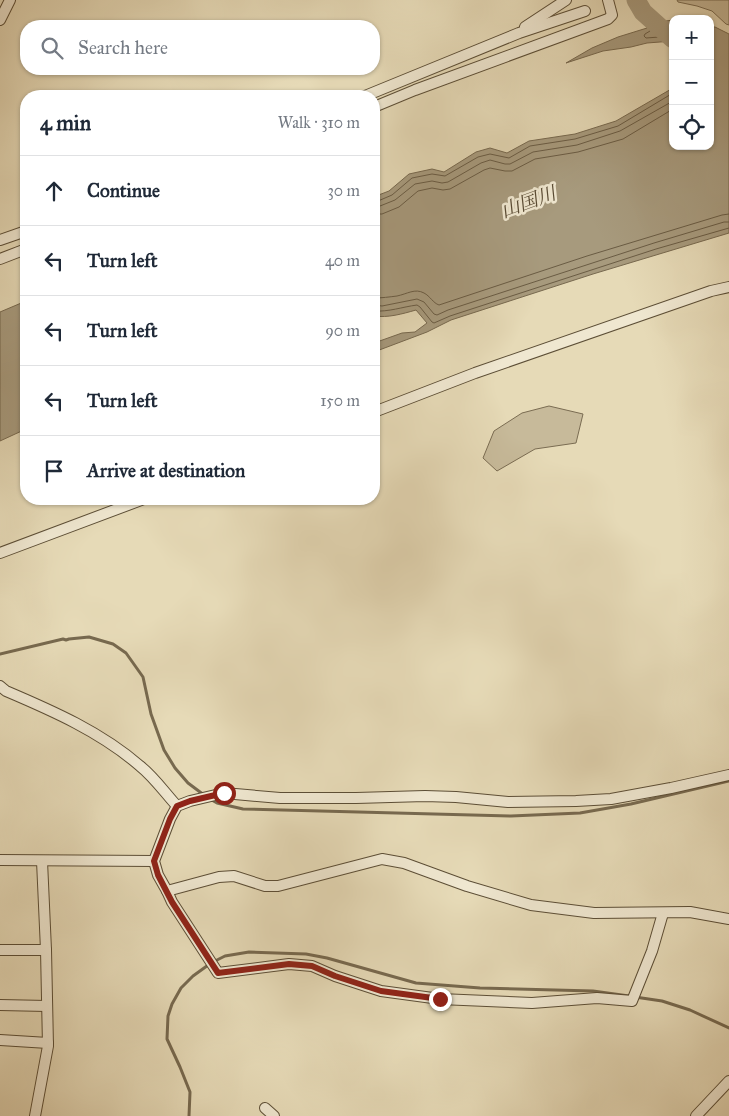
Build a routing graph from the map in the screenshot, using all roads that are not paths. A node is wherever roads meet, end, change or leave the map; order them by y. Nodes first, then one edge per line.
1 (10, 0) edge
2 (566, 0) edge
3 (608, 0) edge
4 (585, 11) dead end
5 (0, 20) edge
6 (519, 33) junction
7 (380, 90) edge
8 (380, 105) edge
9 (20, 232) edge
10 (0, 240) edge
11 (20, 251) edge
12 (0, 259) edge
13 (729, 287) edge
14 (380, 410) edge
15 (128, 505) edge
16 (0, 553) edge
17 (0, 686) edge
18 (729, 775) edge
19 (177, 806) junction
20 (0, 860) edge
21 (42, 861) junction
22 (154, 861) junction
23 (167, 891) junction
24 (663, 913) junction
25 (729, 919) edge
26 (0, 950) edge
27 (46, 950) junction
28 (0, 1005) edge
29 (47, 1006) junction
30 (0, 1040) edge
31 (48, 1043) junction
32 (729, 1081) edge
33 (265, 1108) dead end
34 (35, 1116) edge
35 (274, 1116) edge
36 (696, 1116) edge

1 - 5 street
2 - 6 street
3 - 8 street
4 - 6 street
6 - 7 street
9 - 10 street
11 - 12 street
13 - 14 street
15 - 16 street
17 - 19 street
18 - 19 street
19 - 22 street
20 - 21 street
21 - 22 street
21 - 27 street
22 - 23 street
23 - 24 street
23 - 24 street
24 - 25 street
26 - 27 street
27 - 29 street
28 - 29 street
29 - 31 street
30 - 31 street
31 - 34 street
32 - 36 street
33 - 35 street

